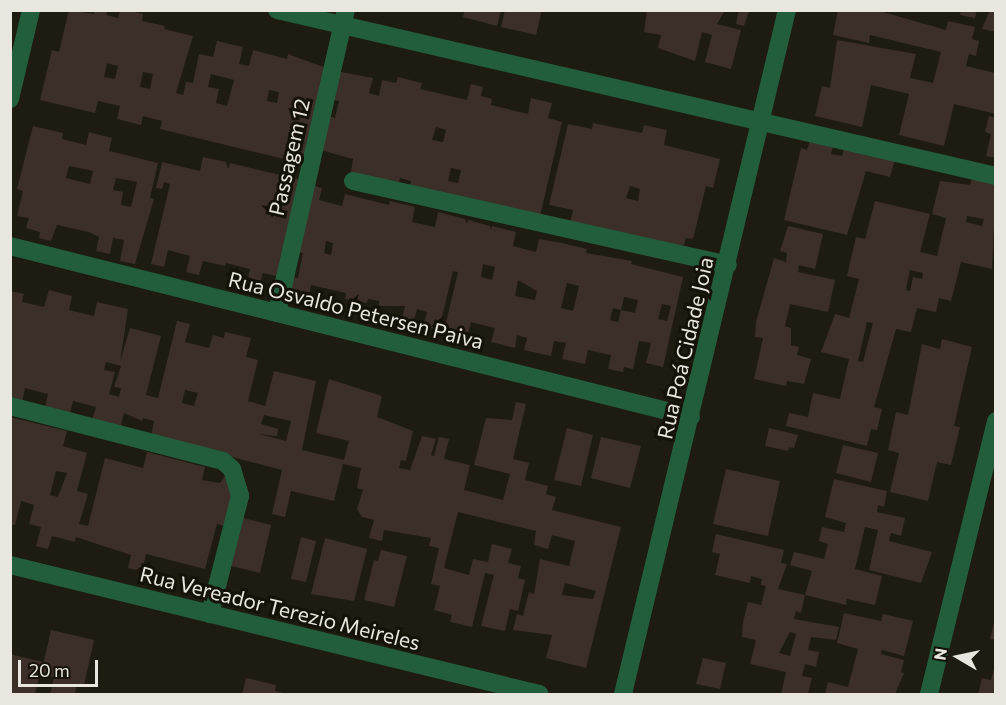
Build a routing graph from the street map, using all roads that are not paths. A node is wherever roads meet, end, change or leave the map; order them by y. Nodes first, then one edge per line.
1 (31, 10) edge
2 (277, 10) edge
3 (787, 10) edge
4 (344, 18) edge
5 (10, 99) edge
6 (763, 120) junction
7 (996, 176) edge
8 (353, 181) dead end
9 (10, 246) edge
10 (728, 265) junction
11 (277, 313) junction
12 (10, 406) edge
13 (692, 417) junction
14 (996, 422) edge
15 (10, 565) edge
16 (210, 614) junction
17 (539, 694) edge
18 (623, 694) edge
19 (928, 694) edge

1 - 5 street
2 - 4 street
3 - 6 street, Rua Poá Cidade Joia
4 - 6 street
4 - 11 street, Passagem 12
6 - 7 street
6 - 10 street, Rua Poá Cidade Joia
8 - 10 street
9 - 11 street, Rua Osvaldo Petersen Paiva
10 - 13 street, Rua Poá Cidade Joia
11 - 13 street, Rua Osvaldo Petersen Paiva
12 - 16 street
13 - 18 street, Rua Poá Cidade Joia
14 - 19 street
15 - 16 street, Rua Vereador Terezio Meireles
16 - 17 street, Rua Vereador Terezio Meireles

